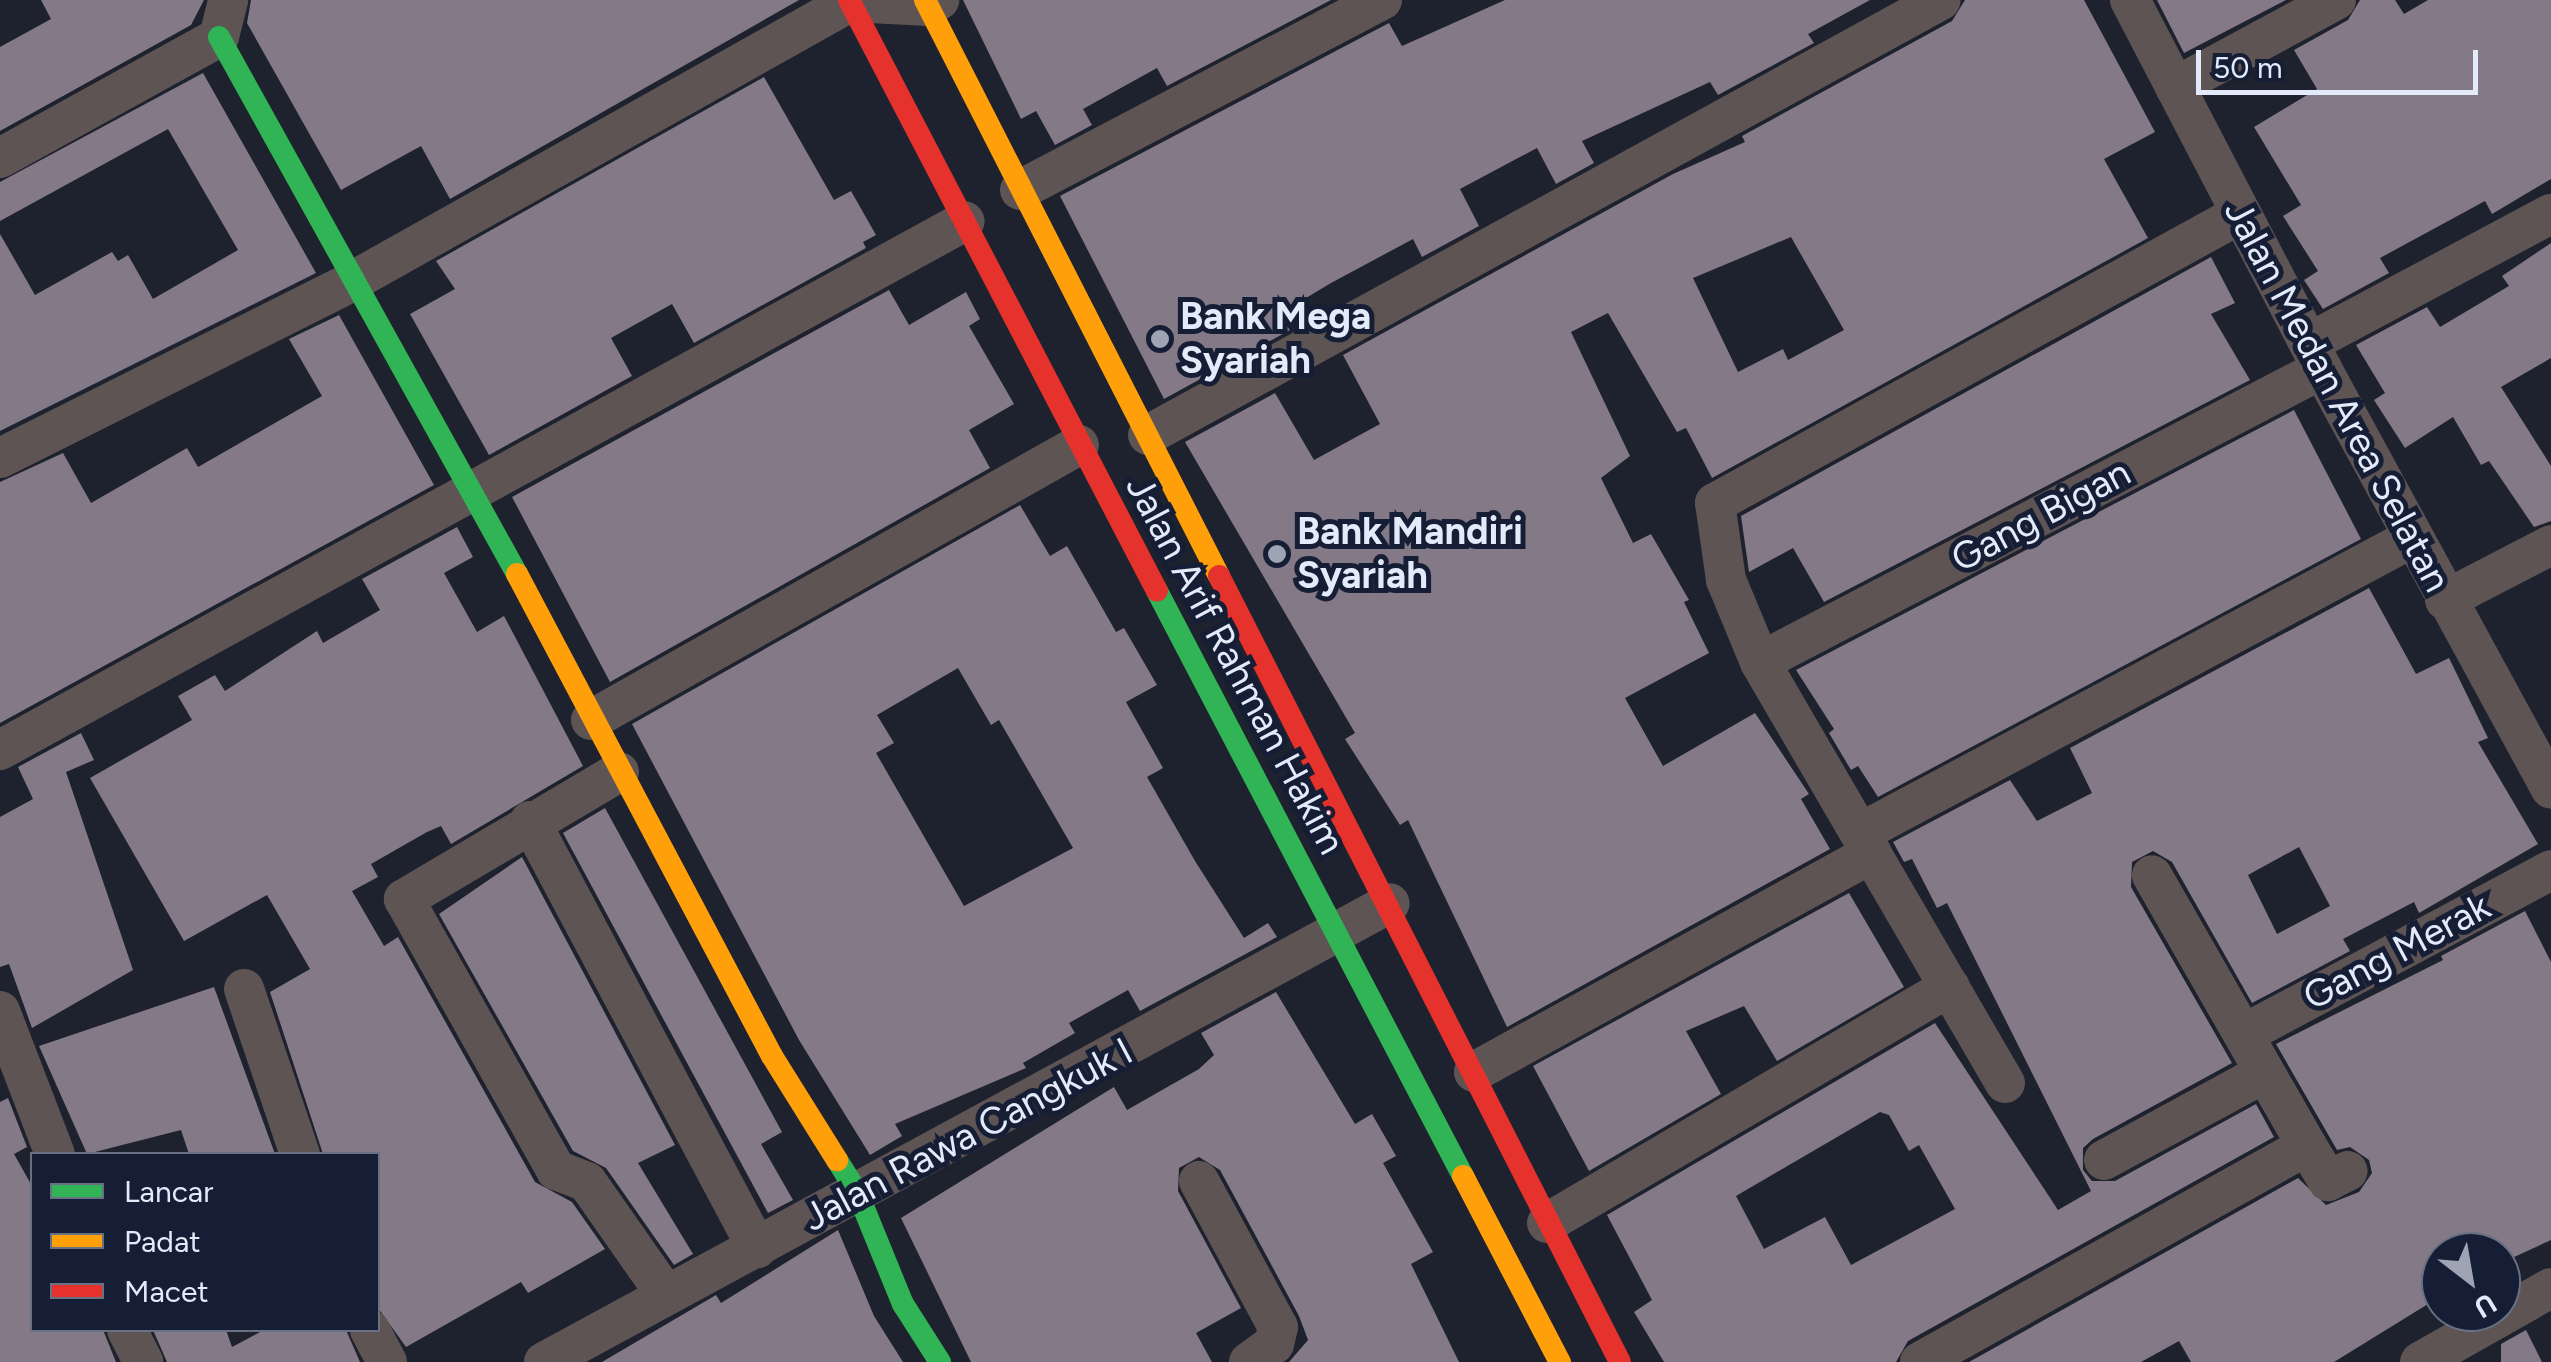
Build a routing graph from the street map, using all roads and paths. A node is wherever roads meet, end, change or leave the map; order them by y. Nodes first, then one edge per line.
1 (1382, 0) edge
2 (1941, 0) edge
3 (2130, 0) edge
4 (2336, 0) edge
5 (850, 1) edge
6 (931, 2) edge
7 (224, 18) edge
8 (2175, 87) junction
9 (0, 158) edge
10 (1020, 190) junction
11 (2240, 214) junction
12 (2551, 214) edge
13 (966, 221) junction
14 (353, 281) junction
15 (2315, 356) junction
16 (1148, 434) junction
17 (1079, 444) junction
18 (0, 458) edge
19 (474, 492) junction
20 (2412, 538) junction
21 (2551, 545) edge
22 (2445, 600) junction
23 (1760, 662) junction
24 (591, 720) junction
25 (0, 750) edge
26 (619, 772) junction
27 (2551, 788) edge
28 (530, 821) junction
29 (1866, 843) junction
30 (2551, 870) edge
31 (2152, 875) dead end
32 (1390, 903) junction
33 (1339, 936) junction
34 (1950, 987) junction
35 (244, 989) dead end
36 (0, 1011) edge
37 (2244, 1034) junction
38 (1474, 1072) junction
39 (2264, 1073) junction
40 (2005, 1084) dead end
41 (2307, 1146) junction
42 (54, 1152) edge
43 (299, 1152) edge
44 (2104, 1160) dead end
45 (2348, 1171) dead end
46 (1200, 1181) dead end
47 (858, 1194) junction
48 (1547, 1223) junction
49 (756, 1248) junction
50 (2551, 1288) edge
51 (666, 1295) junction
52 (129, 1332) edge
53 (371, 1332) edge
54 (594, 1350) edge
55 (142, 1362) edge
56 (386, 1362) edge
57 (544, 1362) edge
58 (940, 1362) edge
59 (1249, 1362) edge
60 (1560, 1362) edge
61 (1620, 1362) edge
62 (1920, 1362) edge
63 (2420, 1362) edge

1 - 10 street
2 - 16 street
3 - 8 street, Jalan Medan Area Selatan
4 - 8 street
5 - 6 street
5 - 13 main road, Jalan Arif Rahman Hakim
5 - 14 street
6 - 10 main road, Jalan Arif Rahman Hakim
7 - 9 street
7 - 14 main road
8 - 11 street, Jalan Medan Area Selatan
10 - 16 main road, Jalan Arif Rahman Hakim
11 - 15 street, Jalan Medan Area Selatan
11 - 23 street
12 - 15 street, Gang Bigan
13 - 17 main road, Jalan Arif Rahman Hakim
13 - 19 street
14 - 18 street
14 - 19 main road
15 - 20 street, Jalan Medan Area Selatan
15 - 23 street, Gang Bigan
16 - 32 main road, Jalan Arif Rahman Hakim
17 - 24 street
17 - 33 main road, Jalan Arif Rahman Hakim
19 - 24 main road
19 - 25 street
20 - 22 street, Jalan Medan Area Selatan
20 - 29 street
21 - 22 street
22 - 27 street, Jalan Medan Area Selatan
23 - 29 street
24 - 26 main road
26 - 28 street
26 - 47 main road
28 - 49 street
28 - 51 street
29 - 34 street
29 - 38 street
30 - 37 street, Gang Merak
31 - 37 street
32 - 33 street, Jalan Rawa Cangkuk I
32 - 38 main road, Jalan Arif Rahman Hakim
33 - 47 street, Jalan Rawa Cangkuk I
33 - 60 main road, Jalan Arif Rahman Hakim
34 - 40 street
34 - 48 street
35 - 43 street
36 - 42 street
37 - 39 street
38 - 48 main road, Jalan Arif Rahman Hakim
39 - 41 street
39 - 44 street
41 - 45 street
41 - 62 street
46 - 59 street
47 - 49 street, Jalan Rawa Cangkuk I
47 - 58 main road
48 - 61 main road, Jalan Arif Rahman Hakim
49 - 51 street, Jalan Rawa Cangkuk I
50 - 63 street
51 - 54 street, Jalan Rawa Cangkuk I
52 - 55 street
53 - 56 street
54 - 57 street, Jalan Rawa Cangkuk I

